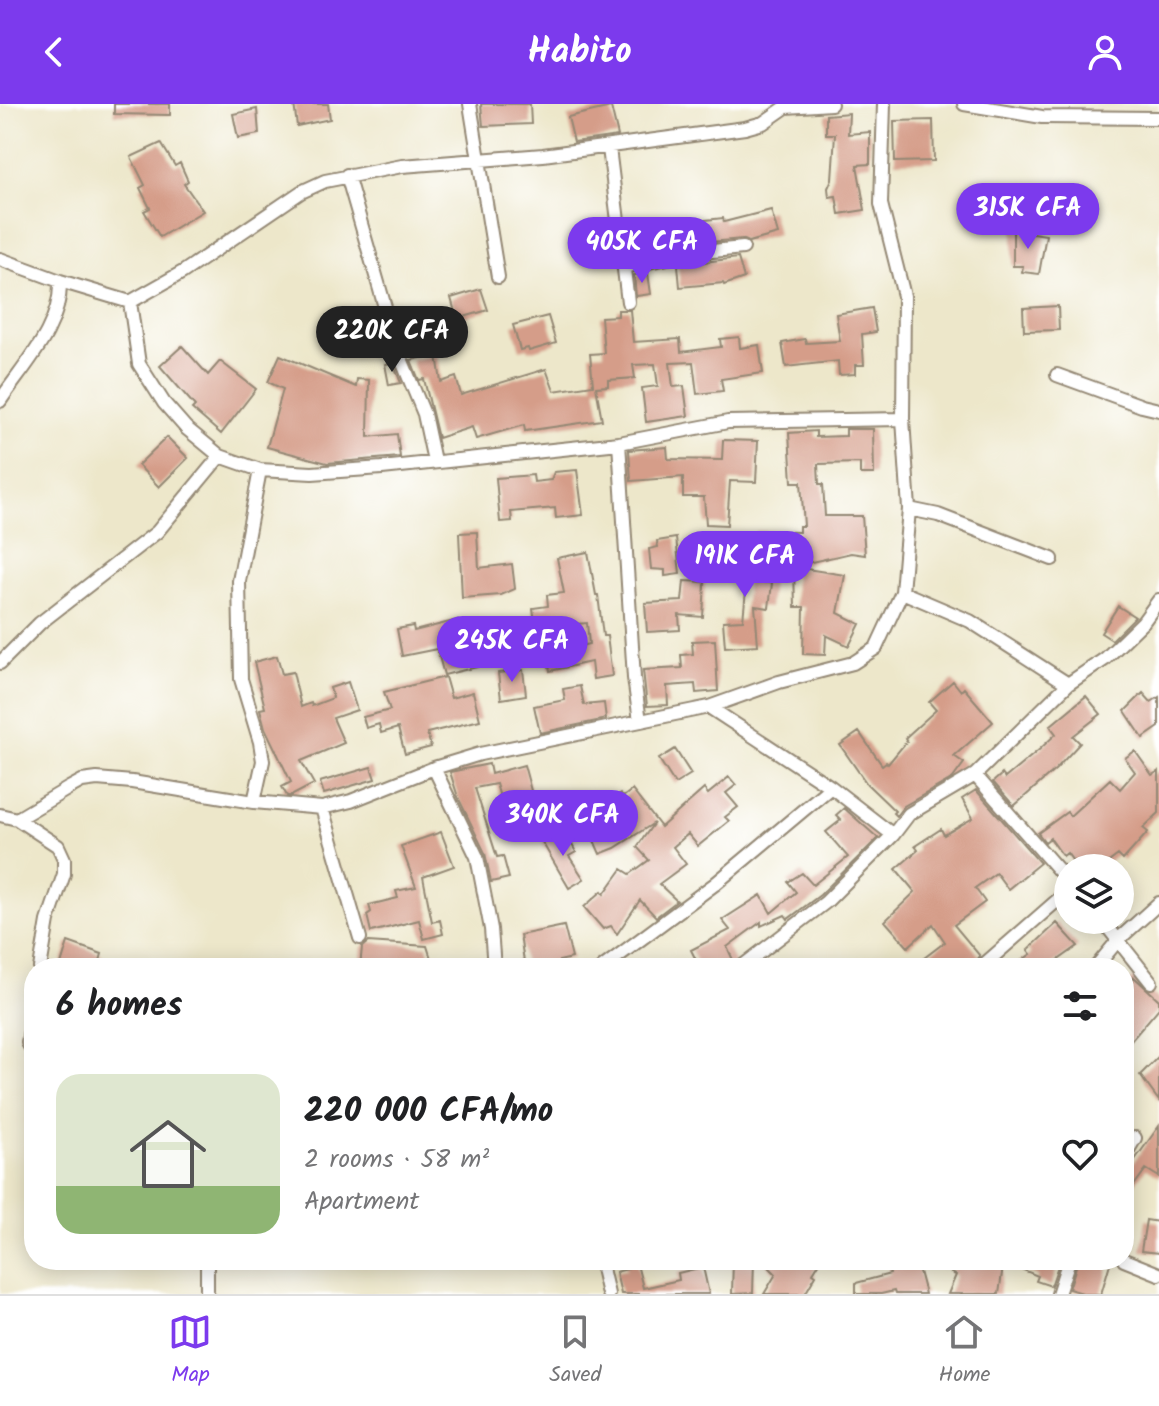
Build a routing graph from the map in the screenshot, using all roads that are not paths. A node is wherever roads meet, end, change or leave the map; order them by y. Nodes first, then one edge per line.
1 (470, 104) edge
2 (831, 104) edge
3 (884, 104) edge
4 (964, 104) edge
5 (1159, 118) edge
6 (609, 148) junction
7 (480, 159) junction
8 (347, 175) junction
9 (743, 248) dead end
10 (0, 259) edge
11 (625, 267) junction
12 (498, 277) dead end
13 (60, 281) junction
14 (130, 302) junction
15 (628, 302) dead end
16 (1057, 375) dead end
17 (0, 401) edge
18 (1159, 410) edge
19 (903, 419) junction
20 (619, 443) junction
21 (220, 456) junction
22 (434, 461) junction
23 (260, 470) junction
24 (909, 509) junction
25 (1052, 559) dead end
26 (902, 592) junction
27 (1159, 600) edge
28 (0, 663) edge
29 (1068, 684) junction
30 (709, 707) junction
31 (640, 721) junction
32 (434, 768) junction
33 (975, 775) junction
34 (831, 787) junction
35 (254, 802) junction
36 (322, 808) junction
37 (0, 815) edge
38 (17, 819) junction
39 (893, 835) junction
40 (1054, 865) edge
41 (1054, 903) edge
42 (1159, 903) edge
43 (1115, 934) edge
44 (360, 938) dead end
45 (1119, 939) junction
46 (42, 958) edge
47 (493, 958) edge
48 (615, 958) edge
49 (753, 958) edge
50 (991, 958) edge
51 (1103, 958) edge
52 (1133, 958) edge
53 (1134, 959) edge
54 (1151, 982) dead end
55 (1134, 1264) edge
56 (207, 1270) edge
57 (602, 1270) edge
58 (1066, 1270) edge
59 (1159, 1274) edge
60 (207, 1294) edge
61 (608, 1294) edge
62 (1058, 1294) edge

1 - 7 street
2 - 6 street
3 - 19 street
4 - 5 street
6 - 7 street
6 - 11 street
7 - 8 street
7 - 12 street
8 - 14 street
8 - 22 street
9 - 11 street
10 - 13 street
11 - 15 street
13 - 14 street
13 - 17 street
14 - 21 street
16 - 18 street
19 - 20 street
19 - 24 street
20 - 22 street
20 - 31 street
21 - 23 street
21 - 28 street
22 - 23 street
23 - 35 street
24 - 25 street
24 - 26 street
26 - 29 street
26 - 30 street
27 - 29 street
29 - 33 street
30 - 31 street
30 - 34 street
31 - 32 street
32 - 36 street
32 - 47 street
33 - 39 street
33 - 40 street
34 - 39 street
34 - 48 street
35 - 36 street
35 - 38 street
36 - 44 street
37 - 38 street
38 - 46 street
39 - 49 street
41 - 50 street
42 - 45 street
43 - 45 street
45 - 51 street
45 - 52 street
53 - 54 street
55 - 59 street
56 - 60 street
57 - 61 street
58 - 62 street

